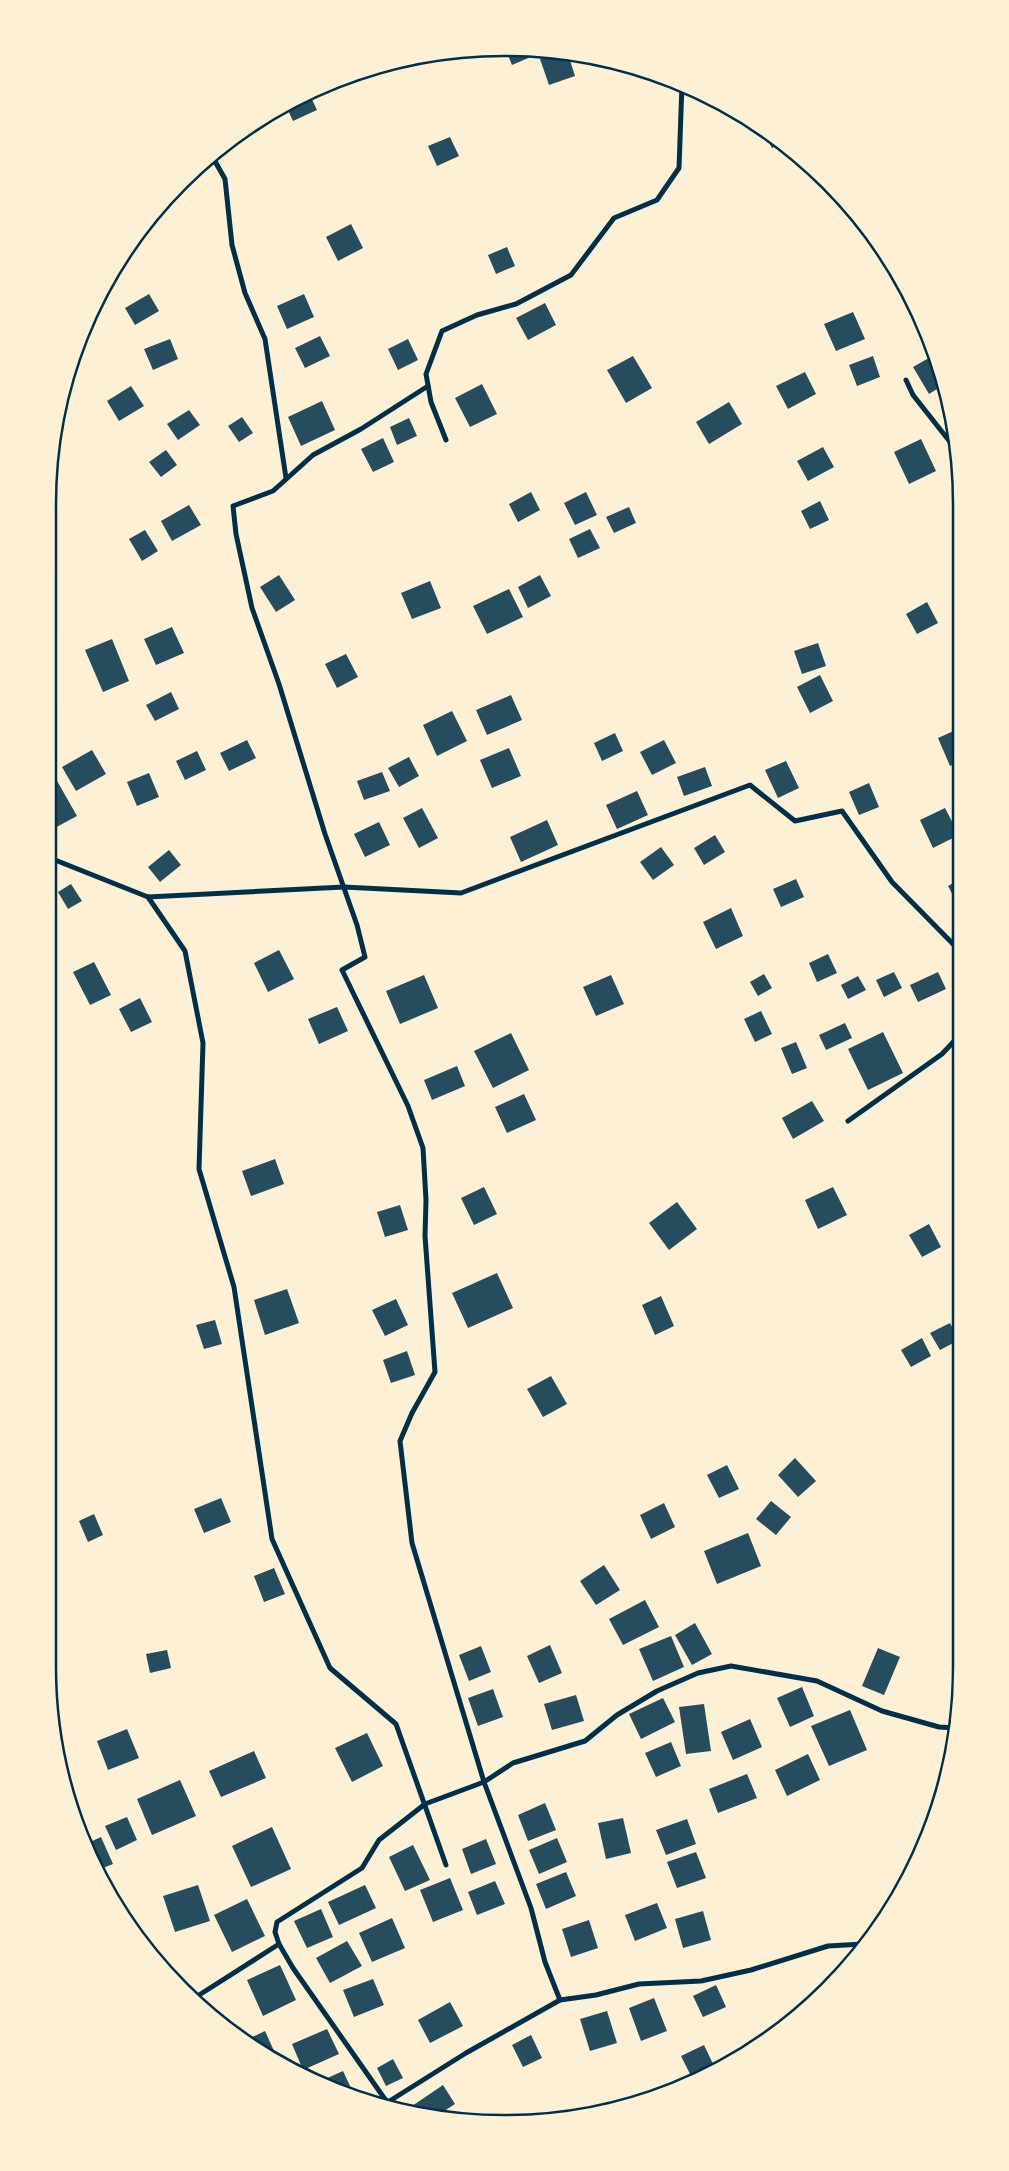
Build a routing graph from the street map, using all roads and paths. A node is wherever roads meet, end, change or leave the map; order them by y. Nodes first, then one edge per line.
1 (682, 93) edge
2 (215, 162) edge
3 (906, 380) dead end
4 (428, 386) junction
5 (948, 439) edge
6 (446, 440) dead end
7 (286, 478) junction
8 (56, 860) edge
9 (344, 887) junction
10 (148, 897) junction
11 (953, 944) edge
12 (953, 1043) edge
13 (848, 1121) dead end
14 (949, 1728) edge
15 (484, 1782) junction
16 (425, 1804) junction
17 (446, 1865) dead end
18 (279, 1944) junction
19 (856, 1944) edge
20 (200, 1995) edge
21 (560, 2000) junction
22 (384, 2098) edge
23 (394, 2100) edge

1 - 4 street
2 - 7 street
3 - 5 street
4 - 6 street
4 - 7 street
7 - 9 street
8 - 10 street
9 - 10 street
9 - 11 street
9 - 15 street
10 - 16 street
12 - 13 street
14 - 15 street
15 - 16 street
15 - 21 street
16 - 17 street
16 - 18 street
18 - 20 street
18 - 22 street
19 - 21 street
21 - 23 street

